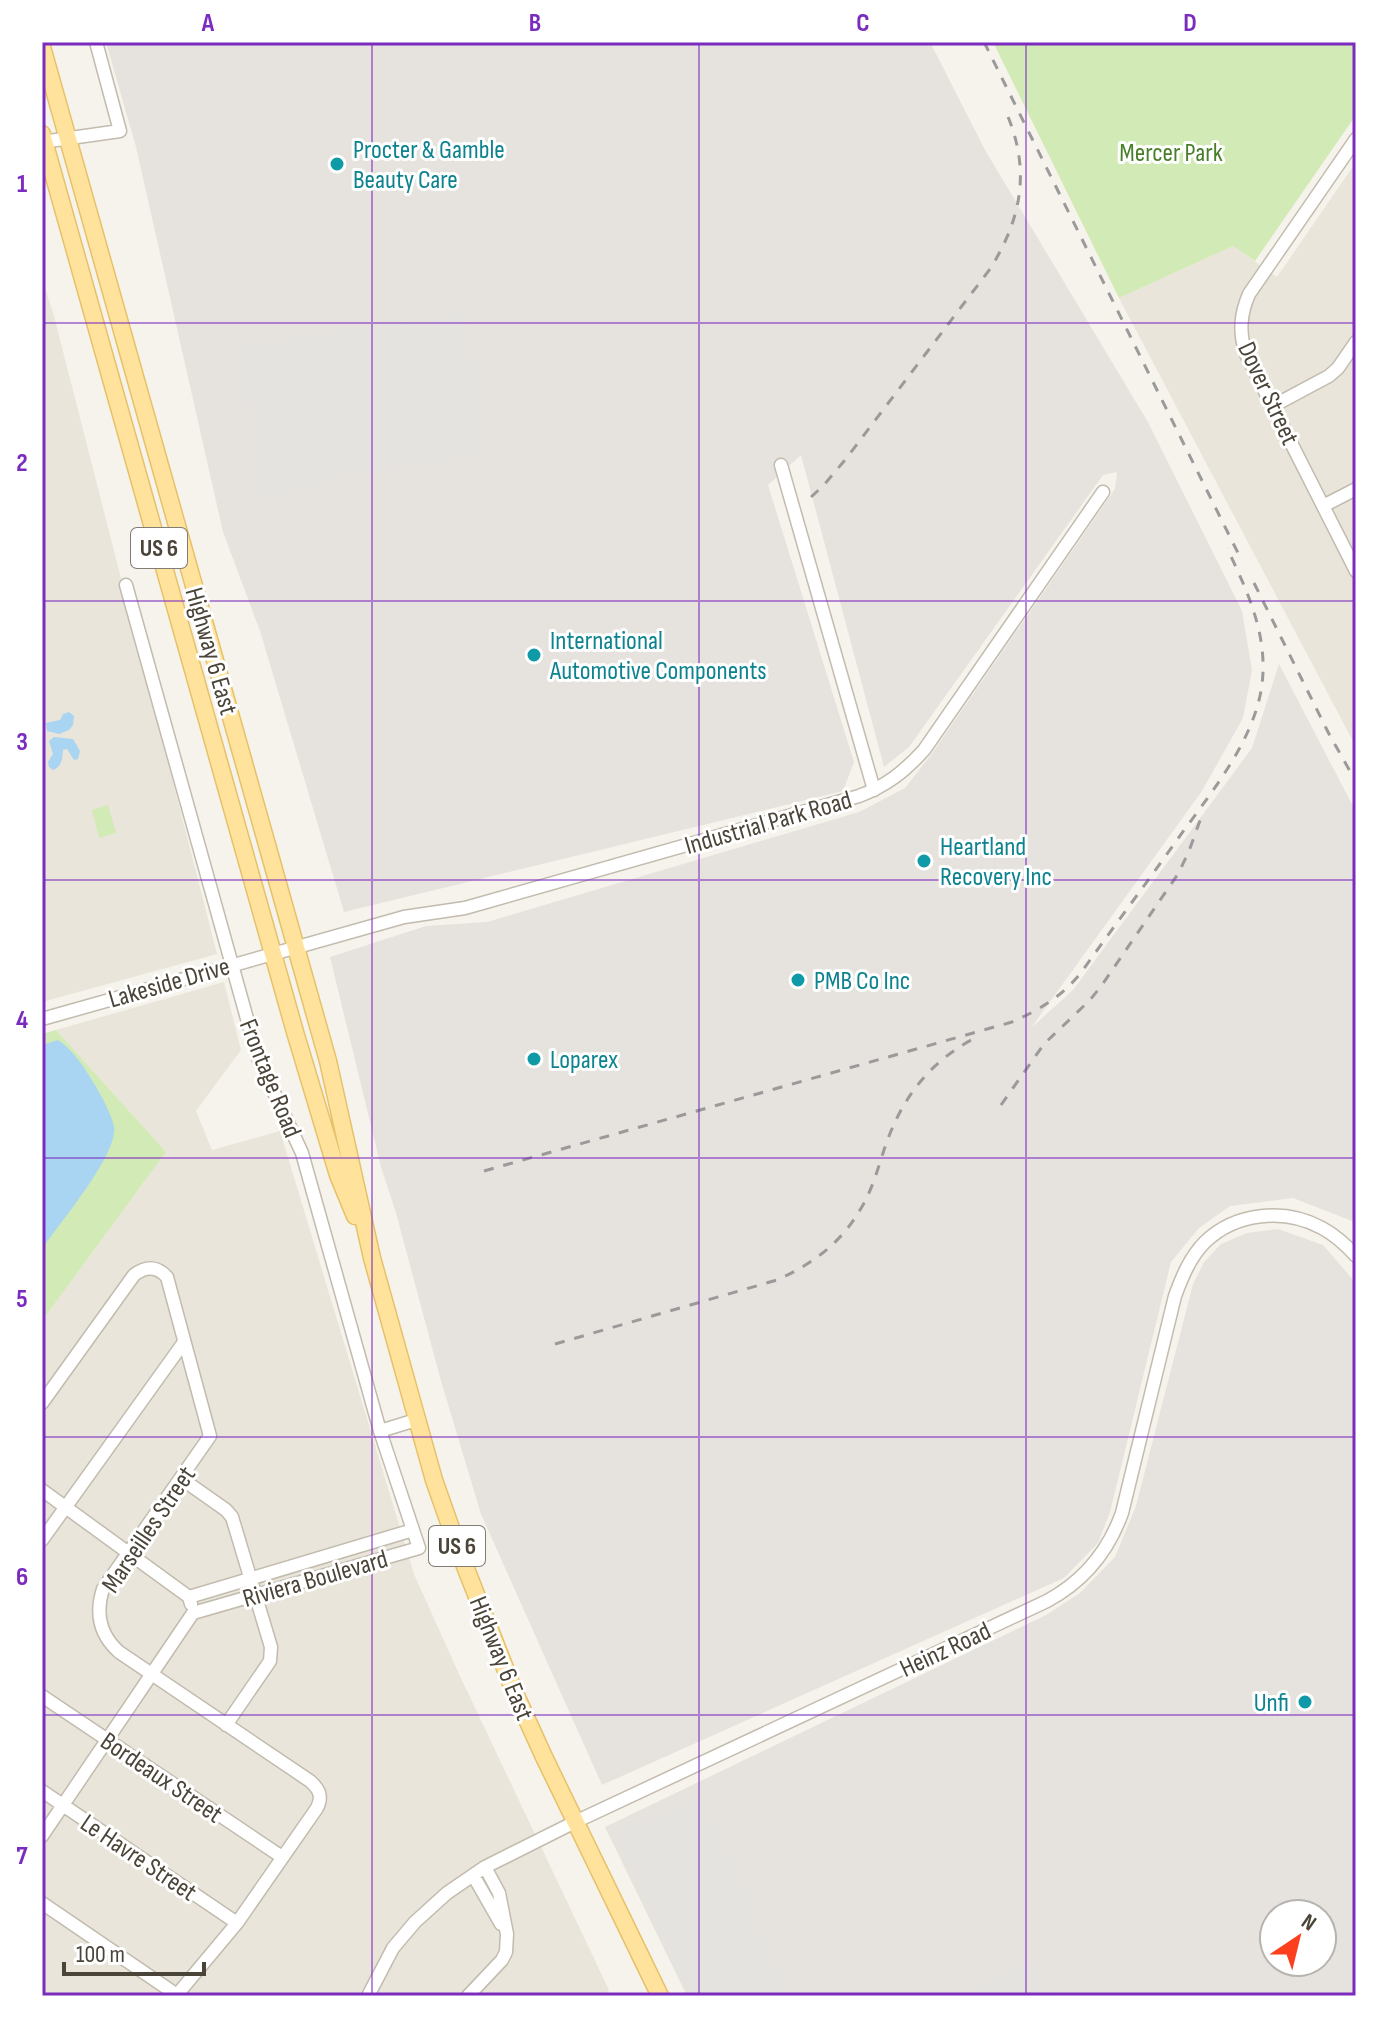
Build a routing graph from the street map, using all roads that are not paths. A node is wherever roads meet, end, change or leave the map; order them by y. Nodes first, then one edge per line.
1 (96, 42) edge
2 (42, 47) edge
3 (68, 138) junction
4 (43, 139) edge
5 (1356, 139) edge
6 (1356, 342) edge
7 (1273, 406) junction
8 (781, 465) dead end
9 (1356, 489) edge
10 (1103, 492) dead end
11 (1323, 506) junction
12 (1356, 571) edge
13 (126, 585) dead end
14 (874, 790) junction
15 (296, 947) junction
16 (274, 954) junction
17 (231, 964) junction
18 (42, 1019) edge
19 (1356, 1256) edge
20 (372, 1258) junction
21 (184, 1342) junction
22 (42, 1403) edge
23 (416, 1420) junction
24 (380, 1431) junction
25 (182, 1479) junction
26 (42, 1490) edge
27 (66, 1507) junction
28 (413, 1530) junction
29 (42, 1540) edge
30 (128, 1553) junction
31 (251, 1579) junction
32 (255, 1595) junction
33 (189, 1597) junction
34 (193, 1613) junction
35 (153, 1675) junction
36 (42, 1696) edge
37 (226, 1725) junction
38 (107, 1741) junction
39 (42, 1791) edge
40 (63, 1805) junction
41 (575, 1822) junction
42 (42, 1836) edge
43 (282, 1857) junction
44 (485, 1867) junction
45 (473, 1875) junction
46 (42, 1903) edge
47 (237, 1923) junction
48 (507, 1934) junction
49 (177, 1995) edge
50 (368, 1996) edge
51 (468, 1996) edge
52 (660, 1996) edge

1 - 3 street
2 - 3 main road, Highway 6 East / US 6
3 - 4 street
3 - 15 main road, Highway 6 East / US 6
4 - 16 main road, Highway 6 East / US 6
5 - 7 street, Dover Street
6 - 7 street
7 - 11 street, Dover Street
8 - 14 street
9 - 11 street
10 - 14 street, Industrial Park Road
11 - 12 street, Dover Street
13 - 17 street, Frontage Road
14 - 15 street, Industrial Park Road
15 - 16 street, Lakeside Drive
15 - 20 main road, Highway 6 East / US 6
16 - 17 street, Lakeside Drive
16 - 20 main road, Highway 6 East / US 6
17 - 18 street, Lakeside Drive
17 - 24 street, Frontage Road
19 - 41 street, Heinz Road
20 - 23 main road, Highway 6 East / US 6
21 - 22 street, Marseilles Street
21 - 25 street, Marseilles Street
21 - 27 street
23 - 24 street
23 - 41 main road, Highway 6 East / US 6
24 - 28 street, Riviera Boulevard
25 - 30 street, Marseilles Street
25 - 31 street
26 - 27 street
27 - 29 street
27 - 30 street
28 - 31 street, Riviera Boulevard
28 - 32 street, Riviera Boulevard
30 - 33 street
30 - 35 street, Marseilles Street
31 - 32 street
31 - 33 street, Riviera Boulevard
32 - 34 street, Riviera Boulevard
32 - 37 street
33 - 34 street
34 - 35 street
35 - 37 street, Marseilles Street
35 - 38 street
36 - 38 street, Bordeaux Street
37 - 43 street, Marseilles Street
38 - 40 street
38 - 43 street, Bordeaux Street
39 - 40 street, Le Havre Street
40 - 42 street
40 - 47 street, Le Havre Street
41 - 44 street, Heinz Road
41 - 52 main road, Highway 6 East / US 6
43 - 47 street
44 - 45 street, Heinz Road
44 - 48 street
45 - 48 street
45 - 50 street, Heinz Road
46 - 49 street
47 - 49 street
48 - 51 street

